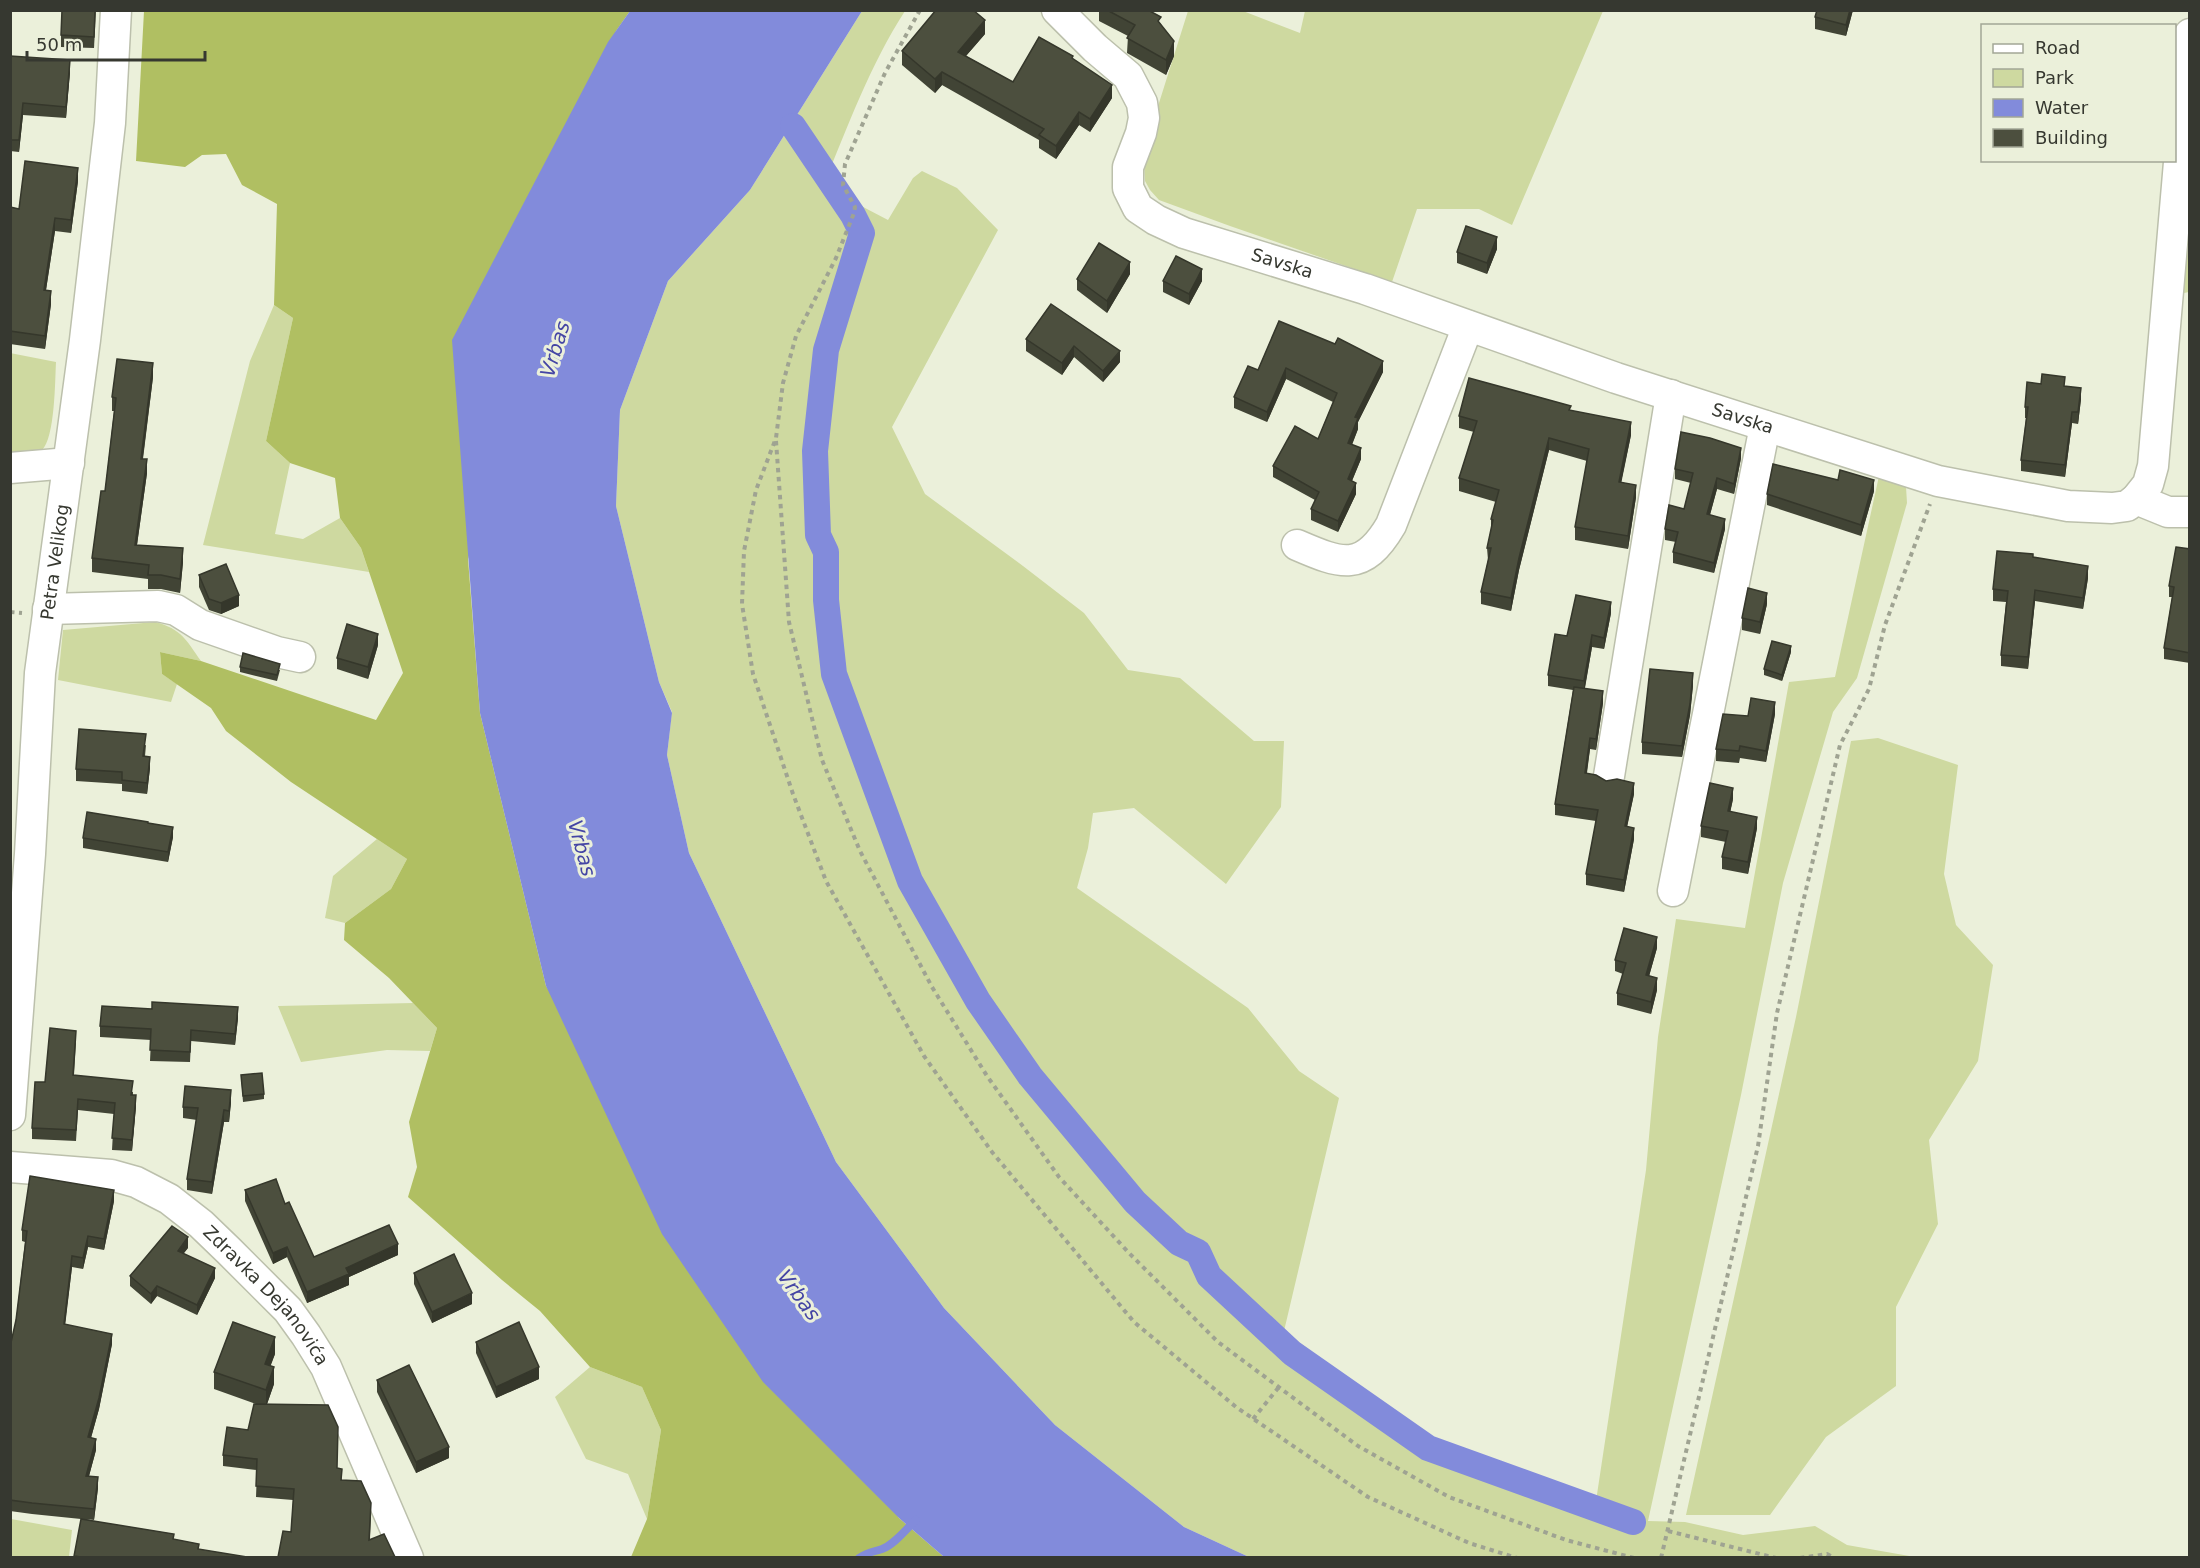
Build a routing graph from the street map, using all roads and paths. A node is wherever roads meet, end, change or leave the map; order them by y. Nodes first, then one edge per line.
1 (116, 10) edge
2 (920, 10) edge
3 (1057, 10) edge
4 (2190, 34) edge
5 (1468, 326) junction
6 (1671, 395) junction
7 (1765, 426) junction
8 (776, 438) junction
9 (69, 464) junction
10 (10, 468) edge
11 (1938, 481) junction
12 (2136, 499) junction
13 (2190, 512) edge
14 (1297, 545) dead end
15 (48, 609) junction
16 (300, 657) dead end
17 (1609, 776) dead end
18 (20, 852) edge
19 (1673, 891) dead end
20 (10, 1115) edge
21 (10, 1167) edge
22 (1279, 1387) junction
23 (1253, 1419) junction
24 (1668, 1531) junction
25 (408, 1557) edge
26 (1517, 1557) edge
27 (1634, 1557) edge
28 (1661, 1557) edge
29 (1776, 1557) edge
30 (1800, 1557) edge
31 (1834, 1557) edge

1 - 9 street, Petra Velikog
2 - 8 path
3 - 5 street, Savska
4 - 12 street
5 - 6 street, Savska
5 - 14 street
6 - 7 street, Savska
6 - 17 street
7 - 11 street, Savska
7 - 19 street
8 - 22 path
8 - 23 path
9 - 10 street
9 - 15 street, Petra Velikog
11 - 12 street, Savska
11 - 24 path
12 - 13 street
15 - 16 street
15 - 18 street, Petra Velikog
18 - 20 street, Petra Velikog
21 - 25 street, Zdravka Dejanovića
22 - 23 path
22 - 27 path
23 - 26 path
24 - 28 path
24 - 29 path
30 - 31 path

